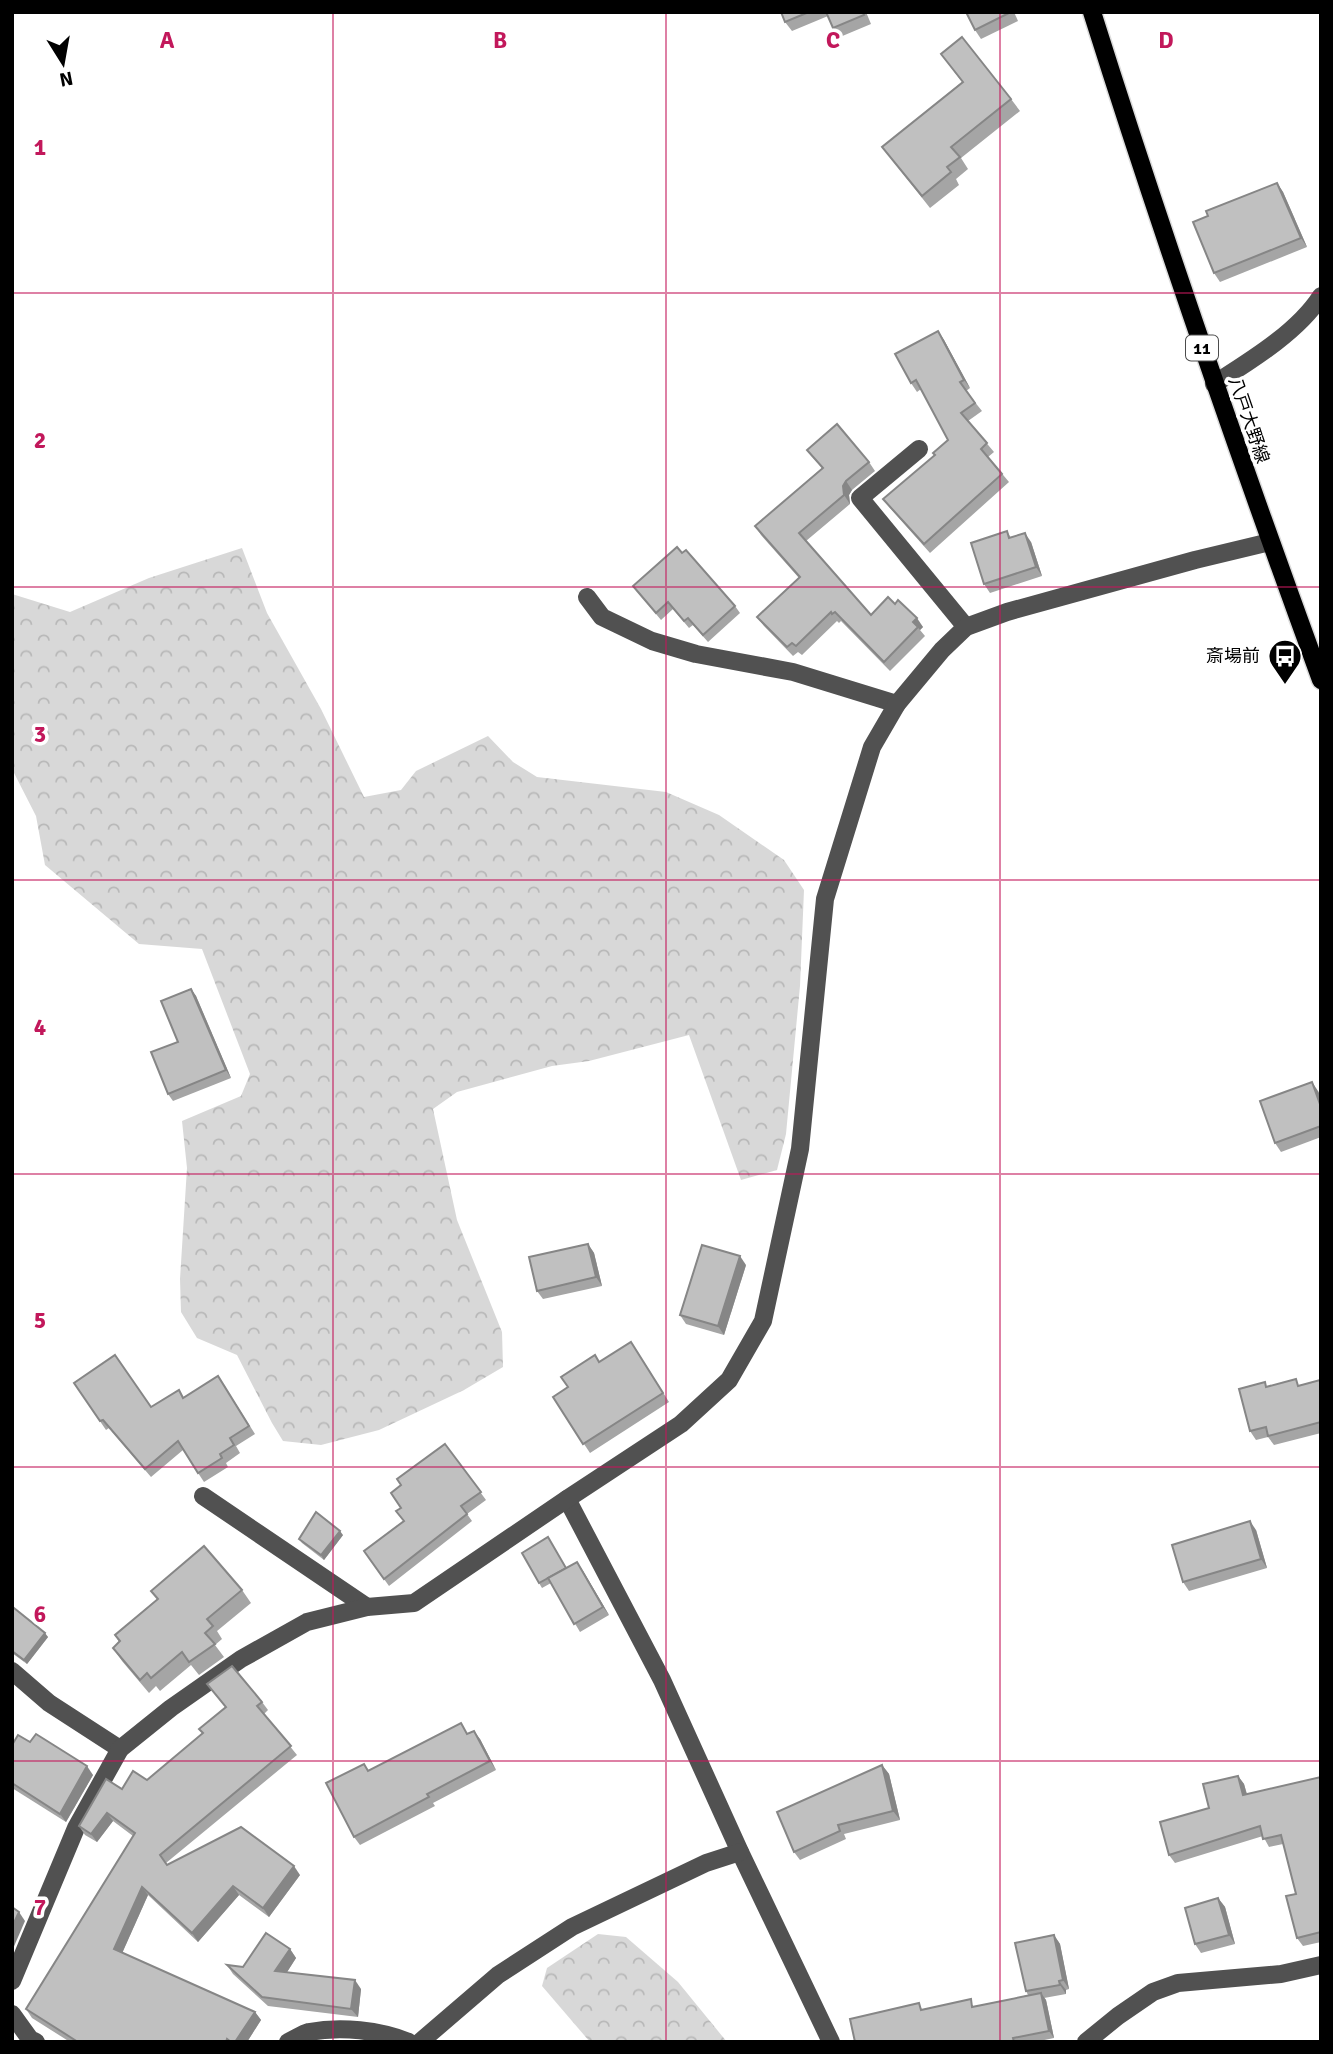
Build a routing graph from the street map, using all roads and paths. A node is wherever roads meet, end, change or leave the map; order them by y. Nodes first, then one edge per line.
1 (1092, 12) edge
2 (1321, 296) edge
3 (1214, 384) junction
4 (919, 449) dead end
5 (1270, 542) junction
6 (587, 597) dead end
7 (966, 627) junction
8 (1321, 680) edge
9 (897, 704) junction
10 (202, 1496) dead end
11 (567, 1499) junction
12 (367, 1608) junction
13 (12, 1671) edge
14 (120, 1749) junction
15 (740, 1852) junction
16 (1321, 1965) edge
17 (12, 1980) edge
18 (12, 2014) edge
19 (36, 2042) edge
20 (288, 2042) edge
21 (409, 2042) edge
22 (420, 2042) edge
23 (831, 2042) edge
24 (1086, 2042) edge

1 - 3 main road, 八戸大野線 / 11
2 - 3 street
3 - 5 main road, 八戸大野線 / 11
4 - 7 street
5 - 7 street
5 - 8 main road, 八戸大野線 / 11
6 - 9 street
7 - 9 street
9 - 11 street
10 - 12 street
11 - 12 street
11 - 15 street
12 - 14 street
13 - 14 street
14 - 17 street
15 - 22 street
15 - 23 street
16 - 24 street
18 - 19 street
20 - 21 street

